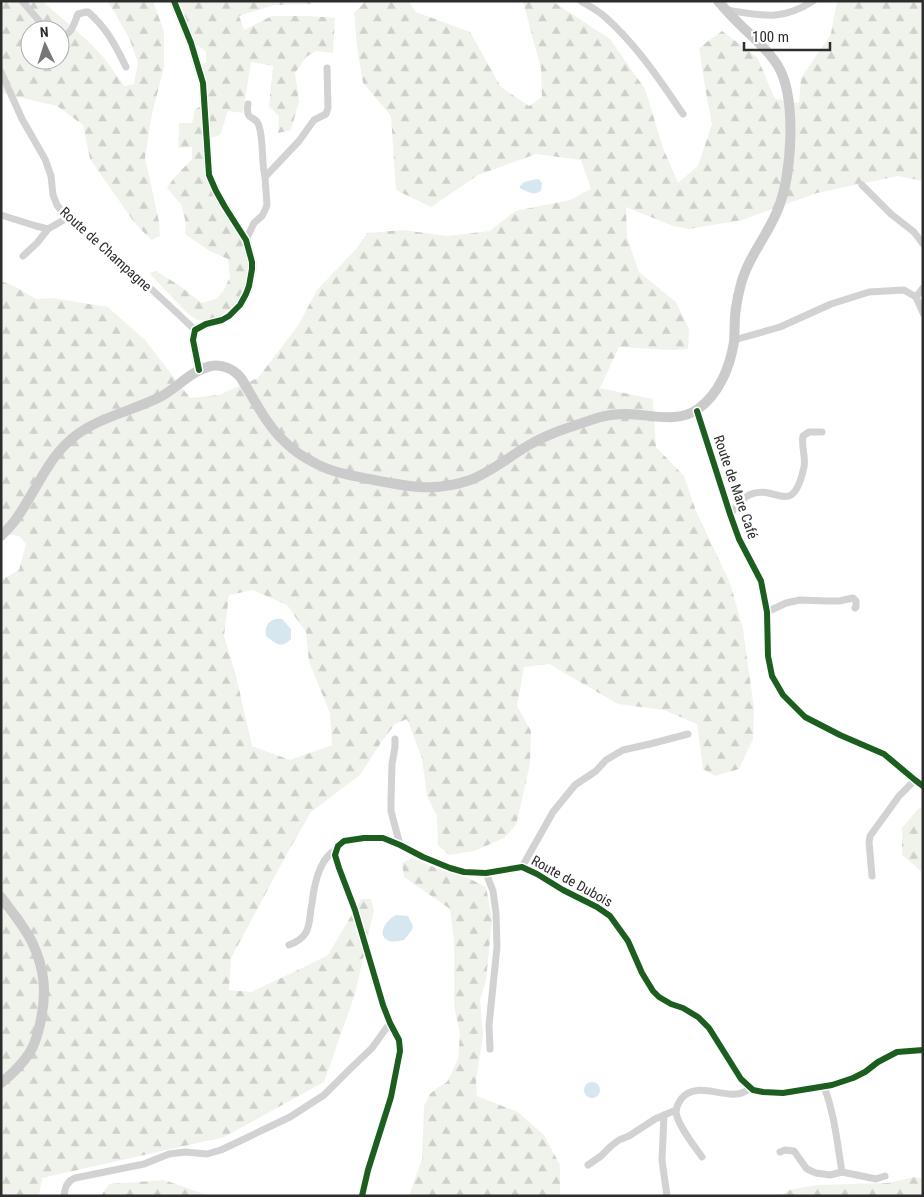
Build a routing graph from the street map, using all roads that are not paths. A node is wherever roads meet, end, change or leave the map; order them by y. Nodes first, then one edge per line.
1 (22, 1) edge
2 (174, 1) edge
3 (581, 1) edge
4 (718, 1) edge
5 (813, 1) edge
6 (726, 10) junction
7 (38, 20) edge
8 (70, 31) edge
9 (126, 67) dead end
10 (327, 68) dead end
11 (1, 72) edge
12 (248, 104) dead end
13 (682, 114) dead end
14 (265, 177) junction
15 (862, 185) dead end
16 (1, 215) edge
17 (67, 218) junction
18 (48, 228) junction
19 (246, 240) junction
20 (923, 244) edge
21 (23, 256) dead end
22 (923, 288) edge
23 (916, 297) junction
24 (923, 313) edge
25 (195, 330) junction
26 (734, 340) junction
27 (199, 370) junction
28 (697, 411) junction
29 (822, 432) dead end
30 (730, 514) junction
31 (1, 536) edge
32 (855, 608) dead end
33 (767, 612) junction
34 (688, 734) dead end
35 (395, 738) dead end
36 (915, 780) junction
37 (923, 786) edge
38 (400, 845) junction
39 (336, 850) junction
40 (522, 867) junction
41 (486, 873) junction
42 (872, 876) dead end
43 (1, 897) edge
44 (289, 945) dead end
45 (390, 1023) junction
46 (490, 1049) dead end
47 (923, 1050) edge
48 (1, 1083) edge
49 (824, 1086) junction
50 (750, 1087) junction
51 (676, 1110) junction
52 (664, 1115) junction
53 (780, 1152) dead end
54 (702, 1157) dead end
55 (588, 1165) dead end
56 (842, 1172) junction
57 (885, 1176) dead end
58 (64, 1196) edge
59 (362, 1196) edge
60 (667, 1196) edge

1 - 7 street
2 - 19 street
3 - 13 street
4 - 6 main road
5 - 6 street
6 - 26 main road
8 - 9 street
10 - 14 street
11 - 17 street, Route de Champagne
12 - 14 street
14 - 19 street
15 - 20 street
16 - 18 street
17 - 18 street
17 - 25 street, Route de Champagne
18 - 21 street
19 - 25 street
22 - 23 street
23 - 24 street
23 - 26 street
25 - 27 street
26 - 28 main road
27 - 28 main road
27 - 31 main road
28 - 30 street, Route de Mare Café
29 - 30 street
30 - 33 street, Route de Mare Café
32 - 33 street
33 - 36 street, Route de Mare Café
34 - 40 street
35 - 38 street
36 - 37 street, Route de Mare Café
36 - 42 street
38 - 39 street, Route de Dubois
38 - 41 street, Route de Dubois
39 - 44 street
39 - 45 street
40 - 41 street, Route de Dubois
40 - 50 street, Route de Dubois
41 - 46 street
43 - 48 main road
45 - 58 street
45 - 59 street
47 - 49 street
49 - 50 street
49 - 56 street
50 - 51 street
51 - 52 street
51 - 54 street
52 - 55 street
52 - 60 street
53 - 56 street
56 - 57 street

